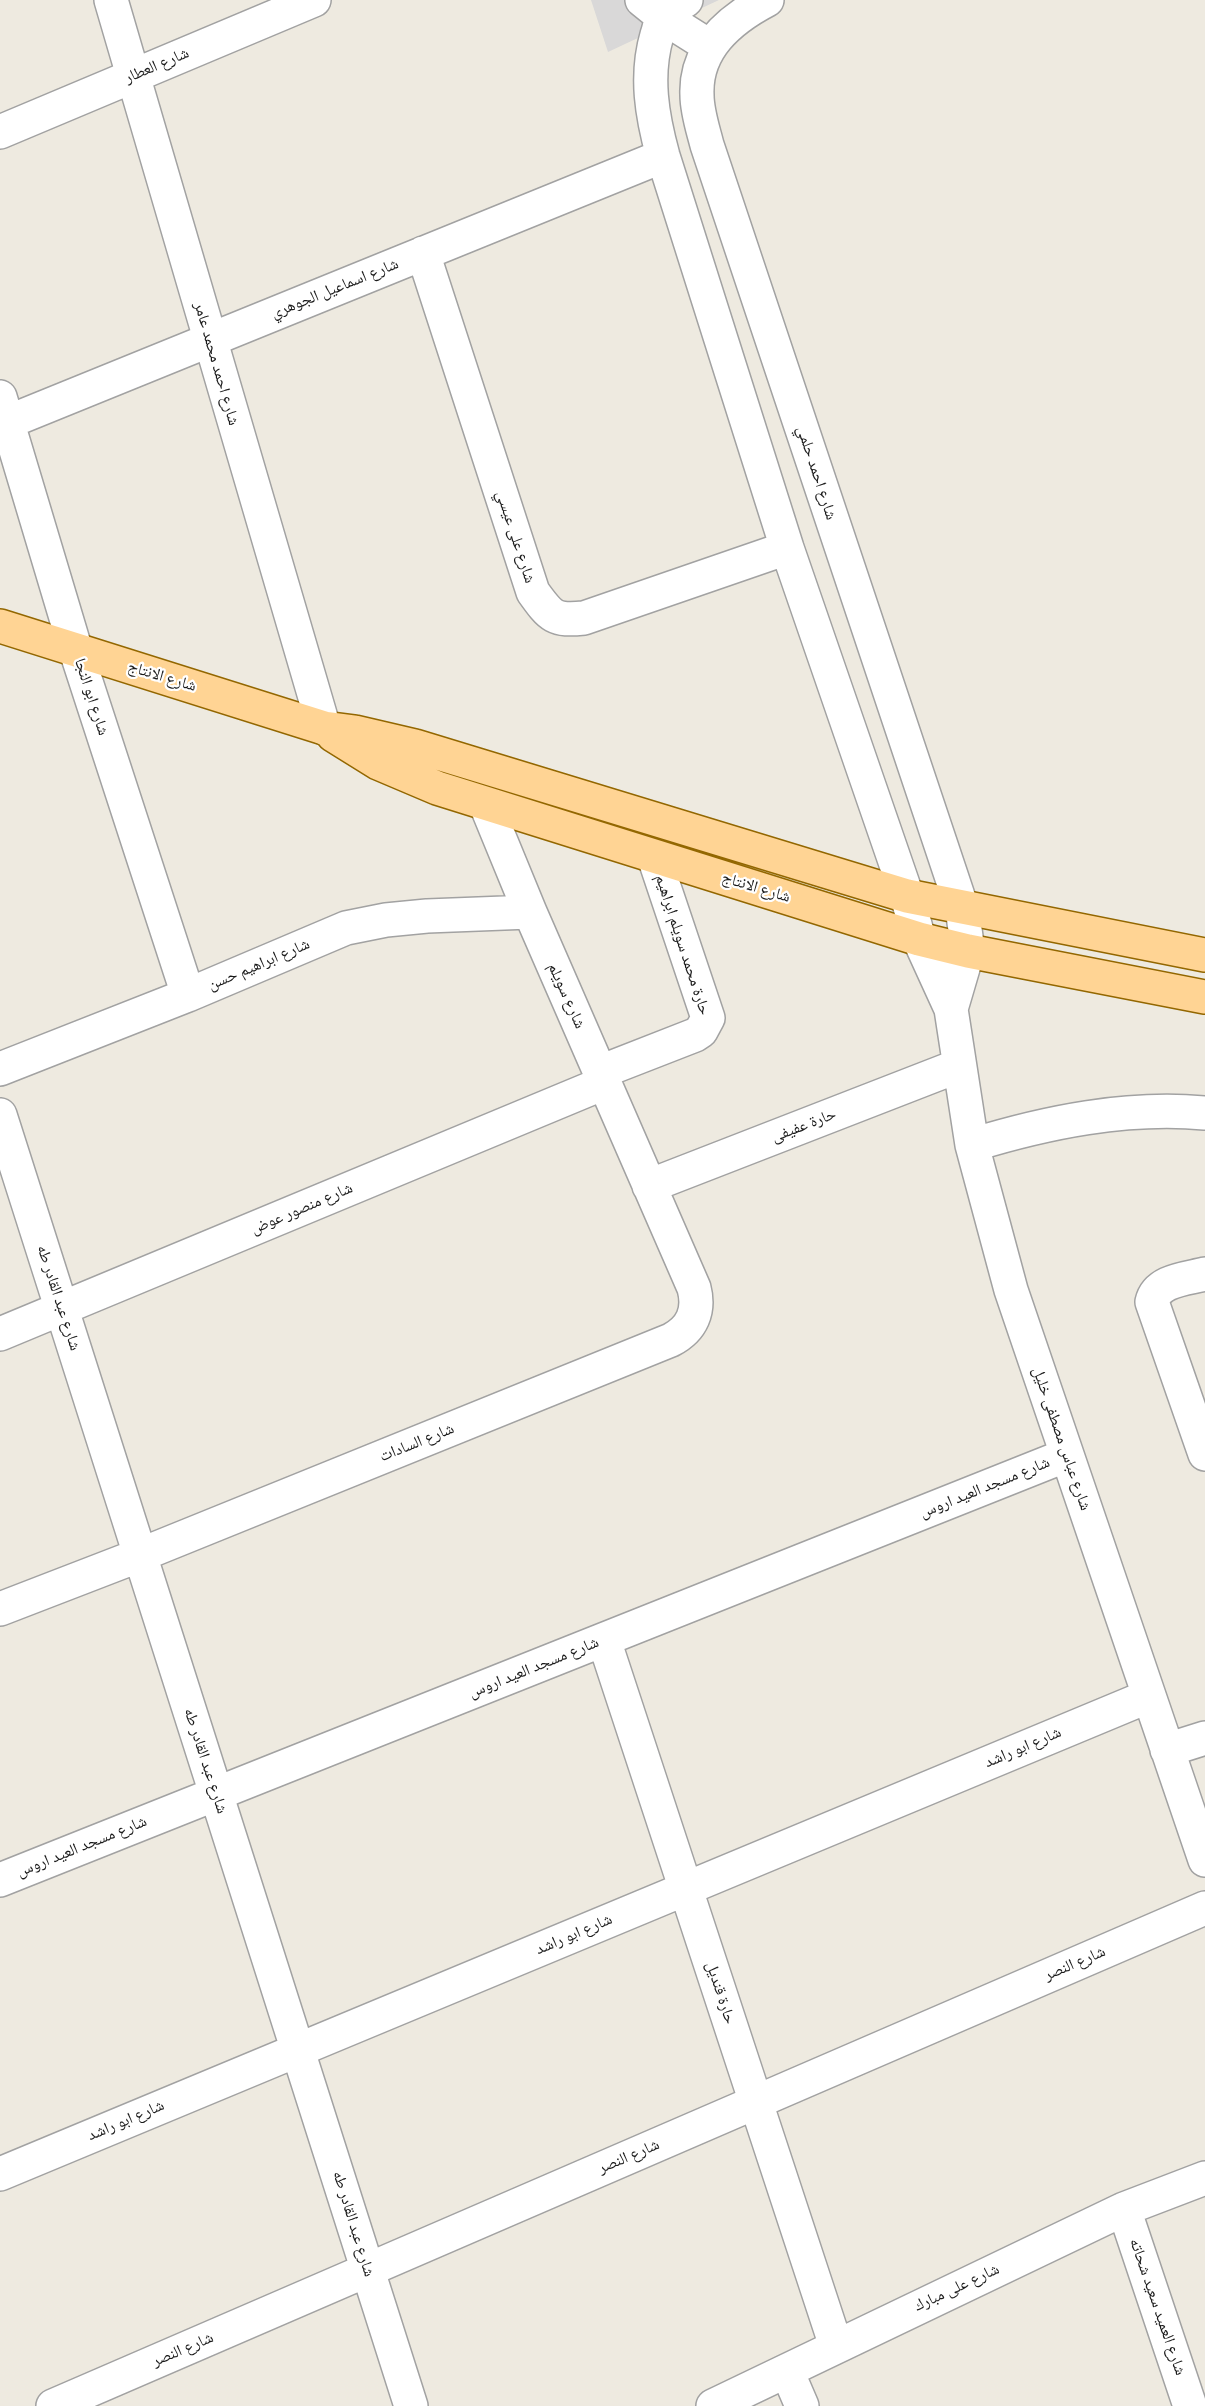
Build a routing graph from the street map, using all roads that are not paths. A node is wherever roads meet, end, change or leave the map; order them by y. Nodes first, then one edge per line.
1 (111, 0) edge
2 (314, 0) edge
3 (767, 0) edge
4 (663, 6) edge
5 (709, 46) junction
6 (134, 76) junction
7 (0, 132) edge
8 (663, 156) junction
9 (423, 253) junction
10 (209, 340) junction
11 (4, 409) edge
12 (786, 548) junction
13 (0, 626) edge
14 (76, 651) junction
15 (324, 728) junction
16 (486, 805) junction
17 (654, 857) junction
18 (907, 896) junction
19 (962, 908) junction
20 (530, 912) junction
21 (919, 939) junction
22 (968, 951) junction
23 (1205, 955) edge
24 (188, 995) junction
25 (1205, 997) edge
26 (951, 1009) junction
27 (958, 1066) junction
28 (0, 1069) edge
29 (602, 1078) junction
30 (1205, 1113) edge
31 (0, 1116) edge
32 (972, 1145) junction
33 (649, 1186) junction
34 (1205, 1274) edge
35 (62, 1310) junction
36 (0, 1334) edge
37 (1205, 1454) edge
38 (1067, 1455) junction
39 (140, 1555) junction
40 (0, 1609) edge
41 (604, 1640) junction
42 (1149, 1696) junction
43 (1205, 1738) edge
44 (1167, 1750) junction
45 (215, 1794) junction
46 (1205, 1860) edge
47 (0, 1880) edge
48 (686, 1888) junction
49 (1205, 1908) edge
50 (299, 2049) junction
51 (756, 2102) junction
52 (0, 2174) edge
53 (1205, 2178) edge
54 (1124, 2209) junction
55 (368, 2270) junction
56 (836, 2346) junction
57 (786, 2371) junction
58 (53, 2406) edge
59 (411, 2406) edge
60 (713, 2406) edge
61 (802, 2406) edge
62 (1190, 2406) edge

1 - 6 street, شارع احمد محمد عامر
2 - 6 street, شارع العطار
3 - 5 street
4 - 5 street
4 - 8 street
5 - 19 street, شارع احمد حلمي
6 - 7 street, شارع العطار
6 - 10 street, شارع احمد محمد عامر
8 - 9 street, شارع اسماعيل الجوهري
8 - 12 street
9 - 10 street, شارع اسماعيل الجوهري
9 - 12 street, شارع على عيسي
10 - 11 street, شارع اسماعيل الجوهري
10 - 15 street, شارع احمد محمد عامر
11 - 14 street, شارع ابو النجا
12 - 18 street
13 - 14 main road, شارع الانتاج
14 - 15 main road, شارع الانتاج
14 - 24 street, شارع ابو النجا
15 - 16 main road, شارع الانتاج
15 - 18 main road, شارع الانتاج
16 - 17 main road, شارع الانتاج
16 - 20 street, شارع سويلم
17 - 21 main road, شارع الانتاج
17 - 29 street, حارة محمد سويلم ابراهيم
18 - 19 main road, شارع الانتاج
18 - 21 street
19 - 22 street, شارع احمد حلمي
19 - 23 main road, شارع الانتاج
20 - 24 street, شارع ابراهيم حسن
20 - 29 street, شارع سويلم
21 - 22 main road, شارع الانتاج
21 - 26 street, شارع عباس مصطفى خليل
22 - 25 main road, شارع الانتاج
22 - 26 street, شارع عباس مصطفى خليل
24 - 28 street, شارع ابراهيم حسن
26 - 27 street, شارع عباس مصطفى خليل
27 - 32 street, شارع عباس مصطفى خليل
27 - 33 street, حارة عفيفى
29 - 33 street, شارع سويلم
29 - 35 street, شارع منصور عوض
30 - 32 street
31 - 35 street, شارع عبد القادر طه
32 - 38 street, شارع عباس مصطفى خليل
33 - 39 street, شارع السادات
34 - 37 street
35 - 36 street, شارع منصور عوض
35 - 39 street, شارع عبد القادر طه
38 - 41 street, شارع مسجد العيد اروس
38 - 42 street, شارع عباس مصطفى خليل
39 - 40 street, شارع السادات
39 - 45 street, شارع عبد القادر طه
41 - 45 street, شارع مسجد العيد اروس
41 - 48 street, حارة قنديل
42 - 44 street, شارع عباس مصطفى خليل
42 - 48 street, شارع ابو راشد
43 - 44 street
44 - 46 street, شارع عباس مصطفى خليل
45 - 47 street, شارع مسجد العيد اروس
45 - 50 street, شارع عبد القادر طه
48 - 50 street, شارع ابو راشد
48 - 51 street, حارة قنديل
49 - 51 street, شارع النصر
50 - 52 street, شارع ابو راشد
50 - 55 street, شارع عبد القادر طه
51 - 55 street, شارع النصر
51 - 56 street, حارة قنديل
53 - 54 street, شارع على مبارك
54 - 56 street, شارع على مبارك
54 - 62 street, شارع العميد سعيد شحاته
55 - 58 street, شارع النصر
55 - 59 street, شارع عبد القادر طه
56 - 57 street, شارع على مبارك
57 - 60 street, شارع على مبارك
57 - 61 street

